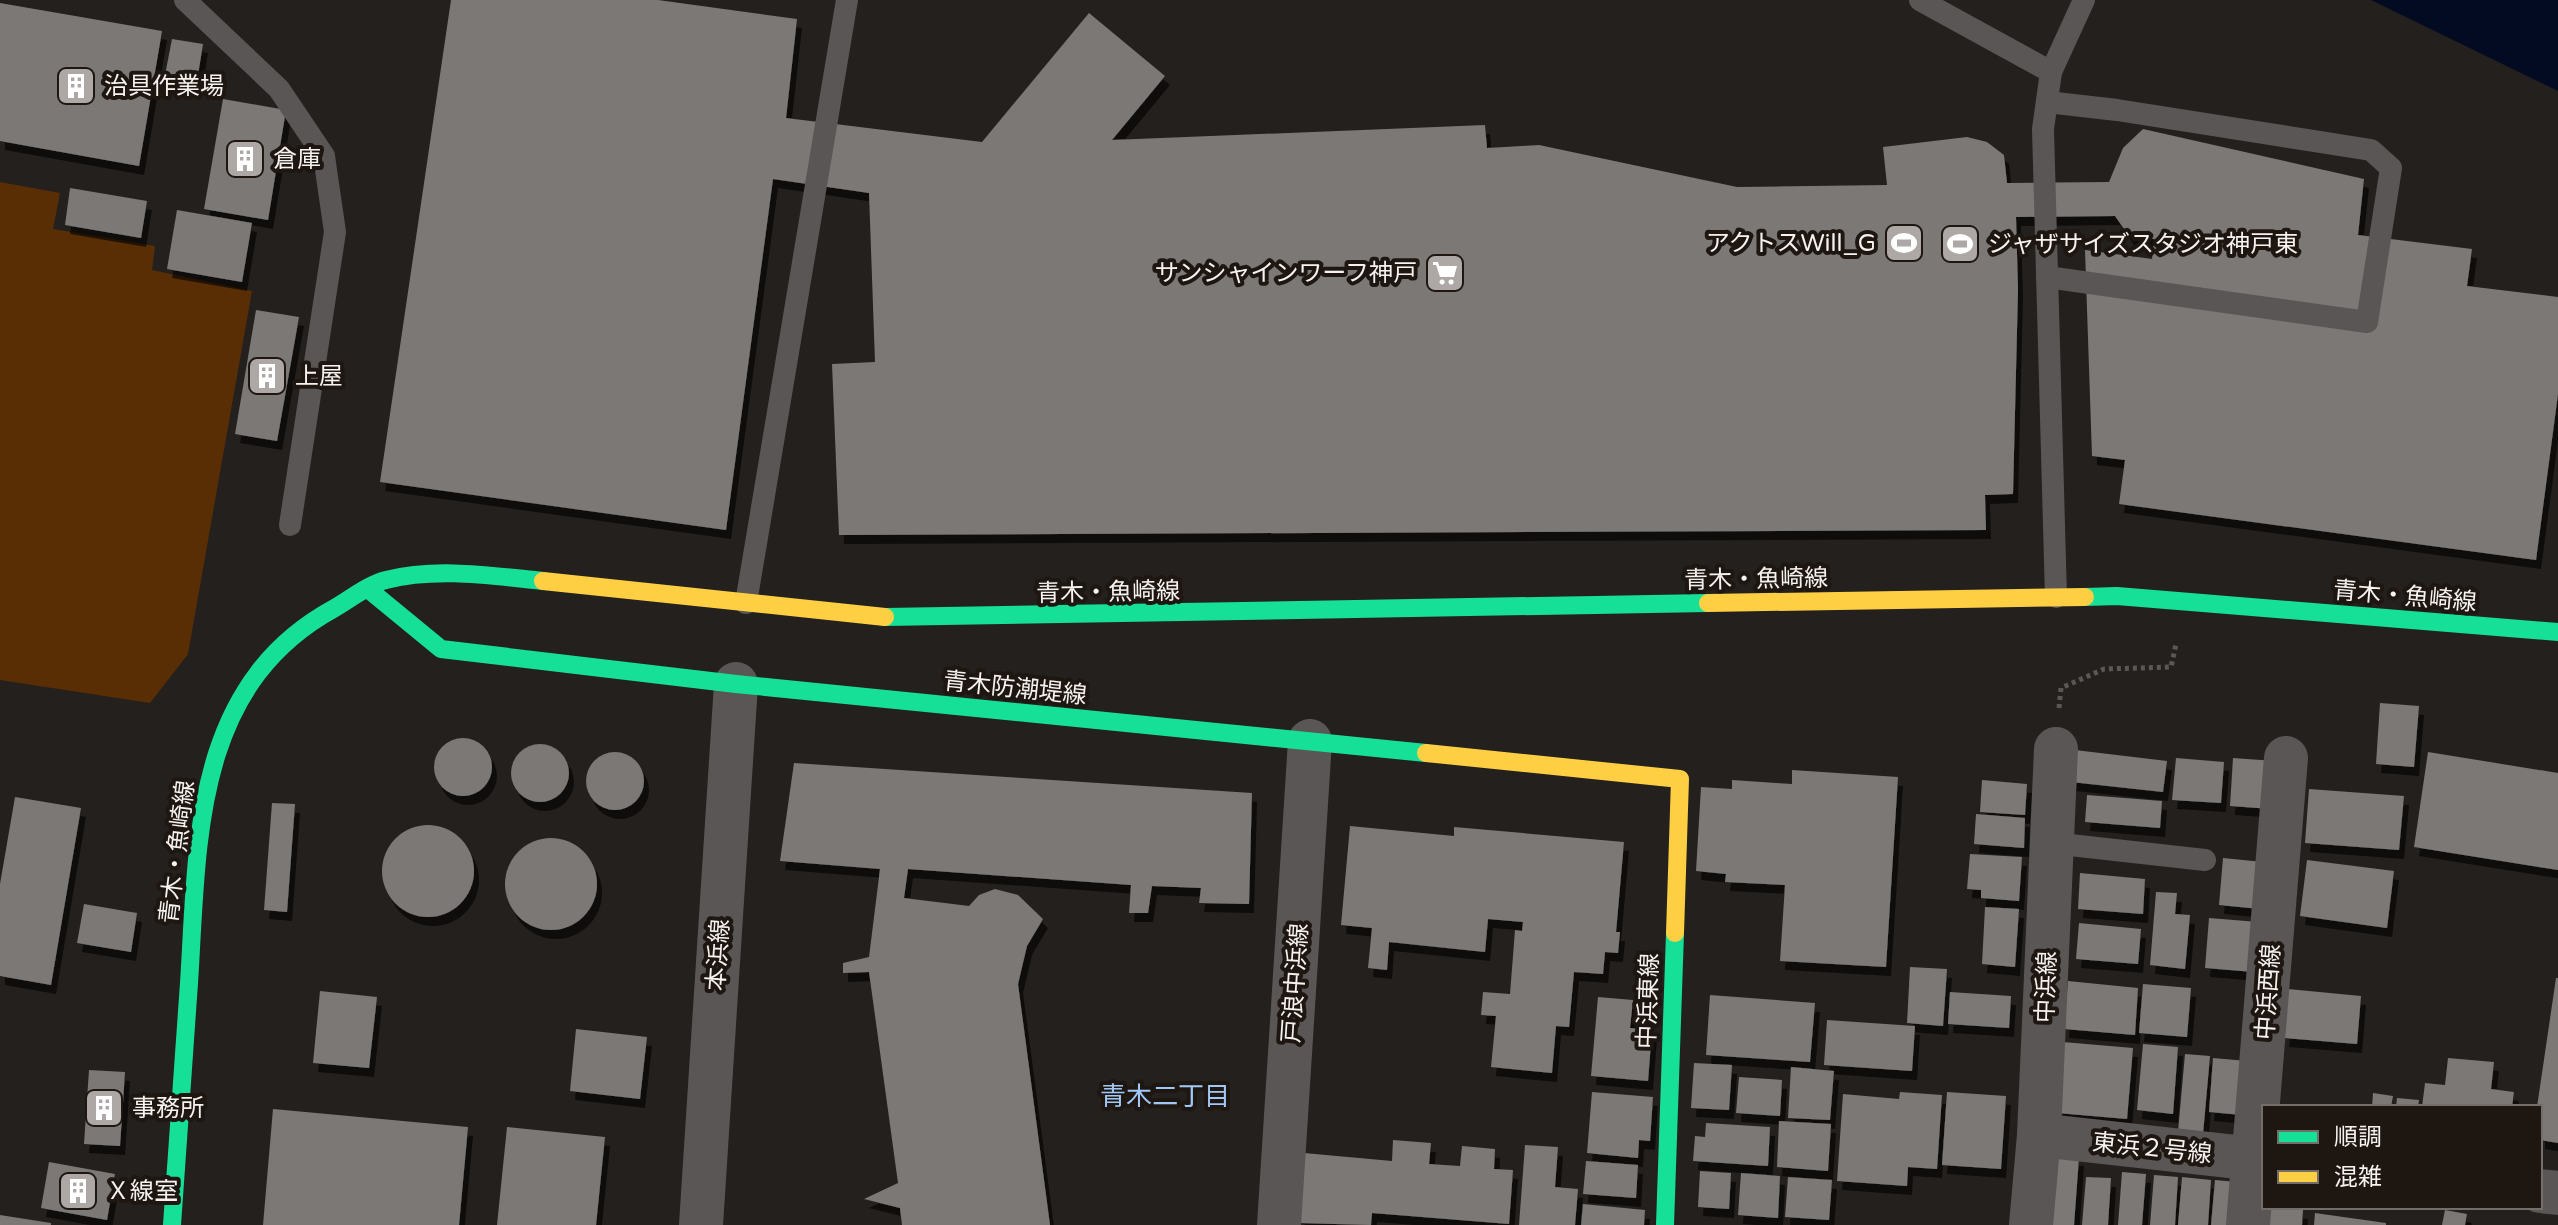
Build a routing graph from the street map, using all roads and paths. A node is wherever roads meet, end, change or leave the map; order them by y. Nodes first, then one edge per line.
1 (185, 0) edge
2 (847, 0) edge
3 (1920, 0) edge
4 (2084, 0) edge
5 (2051, 72) junction
6 (2047, 102) junction
7 (2047, 277) junction
8 (290, 525) dead end
9 (368, 589) junction
10 (2056, 597) junction
11 (746, 603) junction
12 (2558, 632) edge
13 (2176, 644) dead end
14 (736, 684) junction
15 (2061, 688) dead end
16 (1310, 741) junction
17 (2056, 749) dead end
18 (2286, 758) dead end
19 (1680, 779) joint
20 (2052, 843) junction
21 (2205, 860) dead end
22 (2264, 1105) edge
23 (2262, 1129) edge
24 (2039, 1135) junction
25 (2260, 1160) edge
26 (172, 1225) edge
27 (701, 1225) edge
28 (1279, 1225) edge
29 (1665, 1225) edge
30 (2031, 1225) edge
31 (2248, 1225) edge

1 - 8 lane
2 - 11 lane
3 - 5 lane
4 - 5 lane
5 - 6 lane
6 - 7 lane
6 - 7 lane
7 - 10 lane
9 - 11 street, 青木・魚崎線
9 - 14 street, 青木防潮堤線
9 - 26 street, 青木・魚崎線
10 - 11 street, 青木・魚崎線
10 - 12 street, 青木・魚崎線
13 - 15 path
14 - 16 street, 青木防潮堤線
14 - 27 street, 本浜線
16 - 19 street, 青木防潮堤線
16 - 28 street, 戸浪中浜線
17 - 20 street, 中浜線
18 - 22 street, 中浜西線
19 - 29 street, 中浜東線
20 - 21 lane
20 - 24 street, 中浜線
23 - 25 street, 中浜西線
24 - 25 street, 東浜２号線
24 - 30 street, 中浜線
25 - 31 street, 中浜西線

